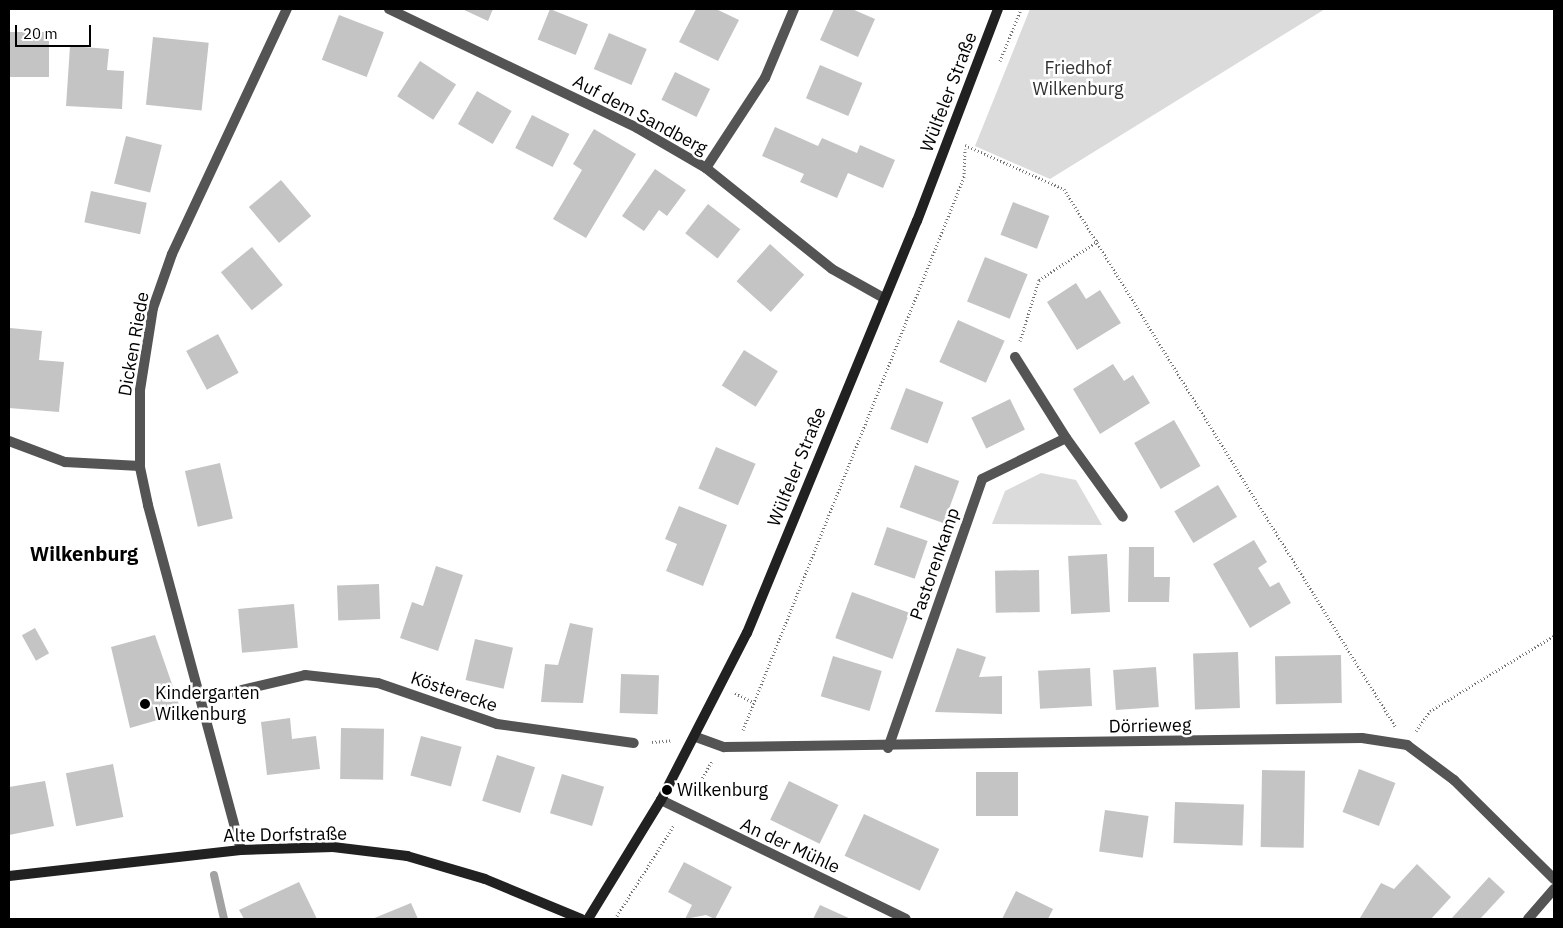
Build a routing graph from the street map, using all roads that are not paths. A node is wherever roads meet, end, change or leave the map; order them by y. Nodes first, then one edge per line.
1 (287, 9) edge
2 (389, 9) edge
3 (794, 9) edge
4 (998, 9) edge
5 (706, 168) junction
6 (882, 297) junction
7 (1015, 357) road end
8 (1066, 438) junction
9 (9, 441) edge
10 (140, 466) junction
11 (1123, 517) dead end
12 (203, 699) junction
13 (696, 737) junction
14 (634, 744) road end
15 (888, 748) junction
16 (661, 800) junction
17 (241, 850) junction
18 (9, 876) edge
19 (1554, 879) edge
20 (1554, 889) edge
21 (581, 919) edge
22 (588, 919) edge
23 (906, 919) edge
24 (1528, 919) edge

1 - 10 street, Dicken Riede
2 - 5 street, Auf dem Sandberg
3 - 5 street
4 - 6 main road, Wülfeler Straße
5 - 6 street, Auf dem Sandberg
6 - 13 main road, Wülfeler Straße
7 - 8 street
8 - 11 street
8 - 15 street, Pastorenkamp
9 - 10 street
10 - 12 street, Dicken Riede
12 - 14 street, Kösterecke
12 - 17 street, Dicken Riede
13 - 15 street, Dörrieweg
13 - 16 main road, Wülfeler Straße
15 - 19 street, Dörrieweg
16 - 22 main road, Wülfeler Straße
16 - 23 street, An der Mühle
17 - 18 main road, Alte Dorfstraße
17 - 21 main road, Alte Dorfstraße
20 - 24 street

